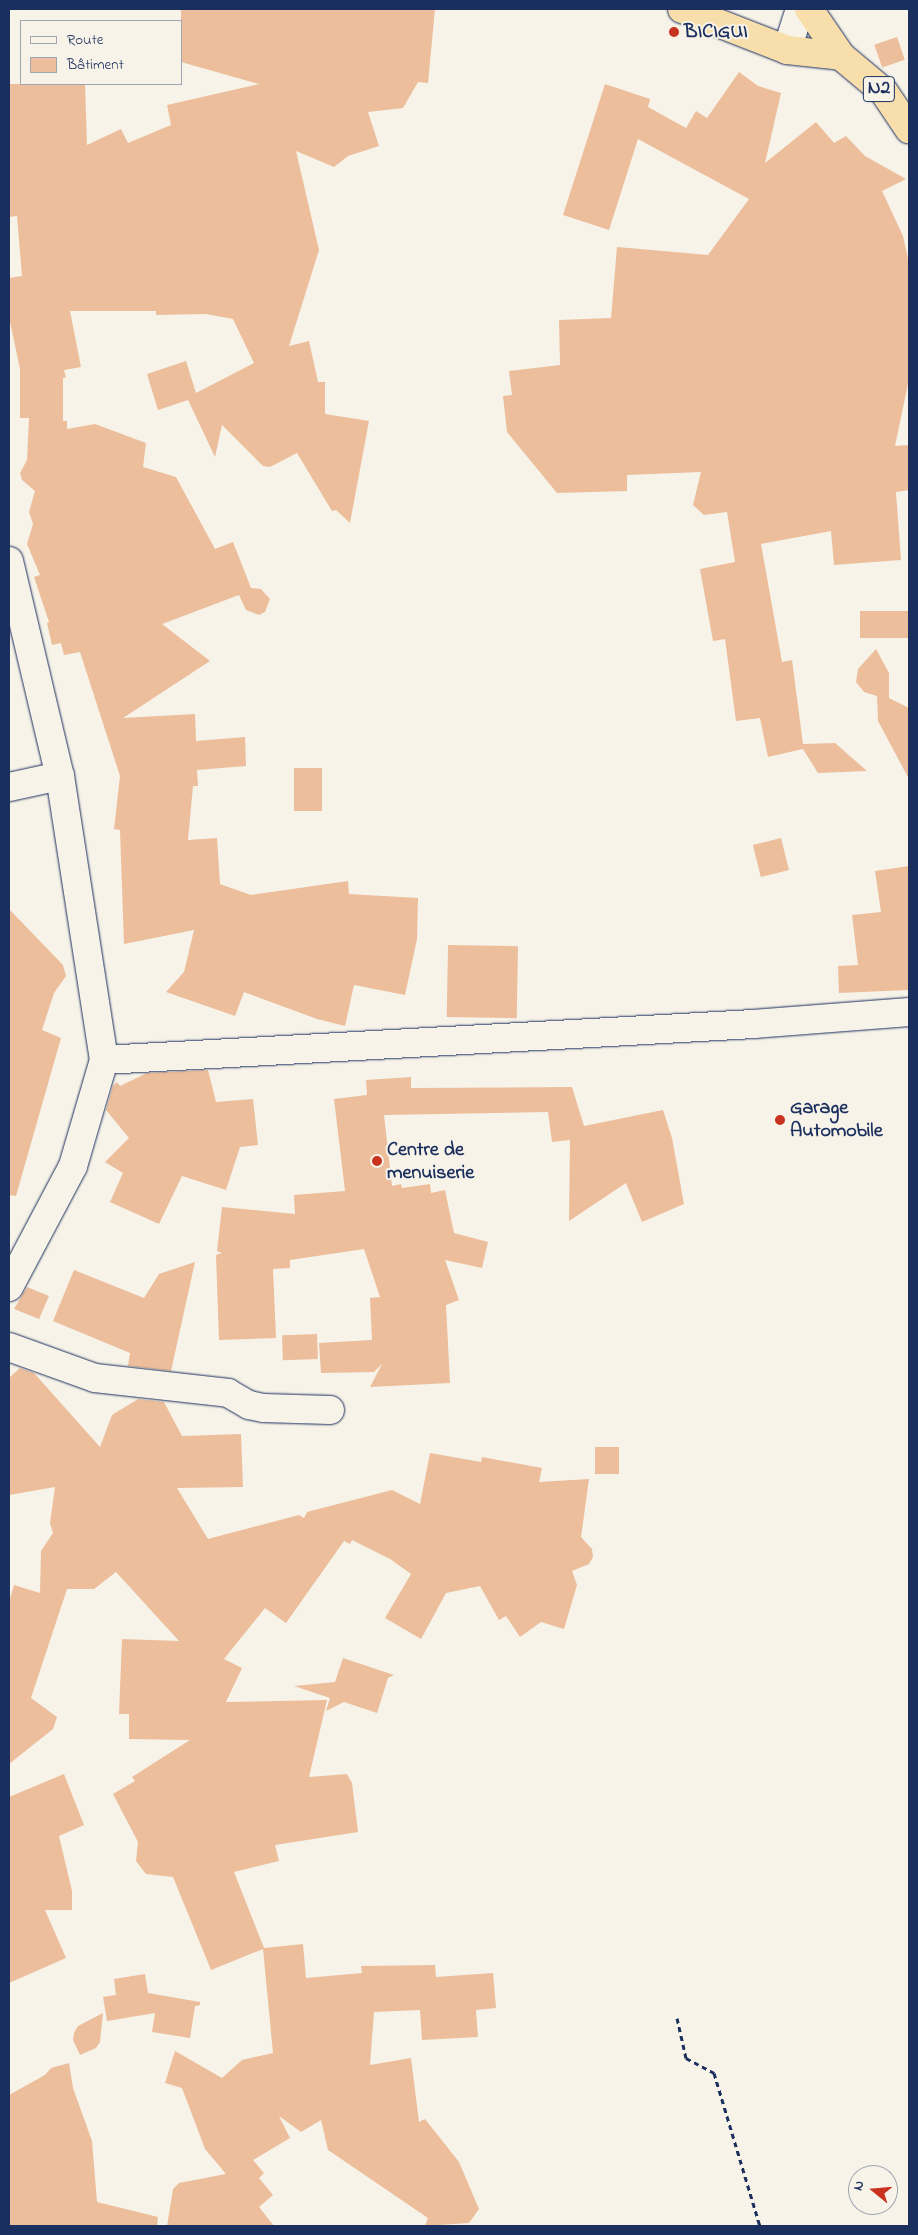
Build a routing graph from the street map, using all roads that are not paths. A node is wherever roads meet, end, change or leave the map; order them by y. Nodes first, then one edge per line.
1 (682, 9) edge
2 (800, 9) edge
3 (809, 9) edge
4 (787, 50) junction
5 (841, 56) junction
6 (909, 129) edge
7 (9, 561) edge
8 (60, 776) junction
9 (9, 787) edge
10 (909, 1012) edge
11 (104, 1060) junction
12 (9, 1287) edge
13 (9, 1347) edge
14 (330, 1410) dead end

1 - 4 highway, N2
2 - 4 street
3 - 5 highway, N2
4 - 5 highway, N2
5 - 6 highway, N2
7 - 8 street
8 - 9 street
8 - 11 street
10 - 11 street
11 - 12 street
13 - 14 street

